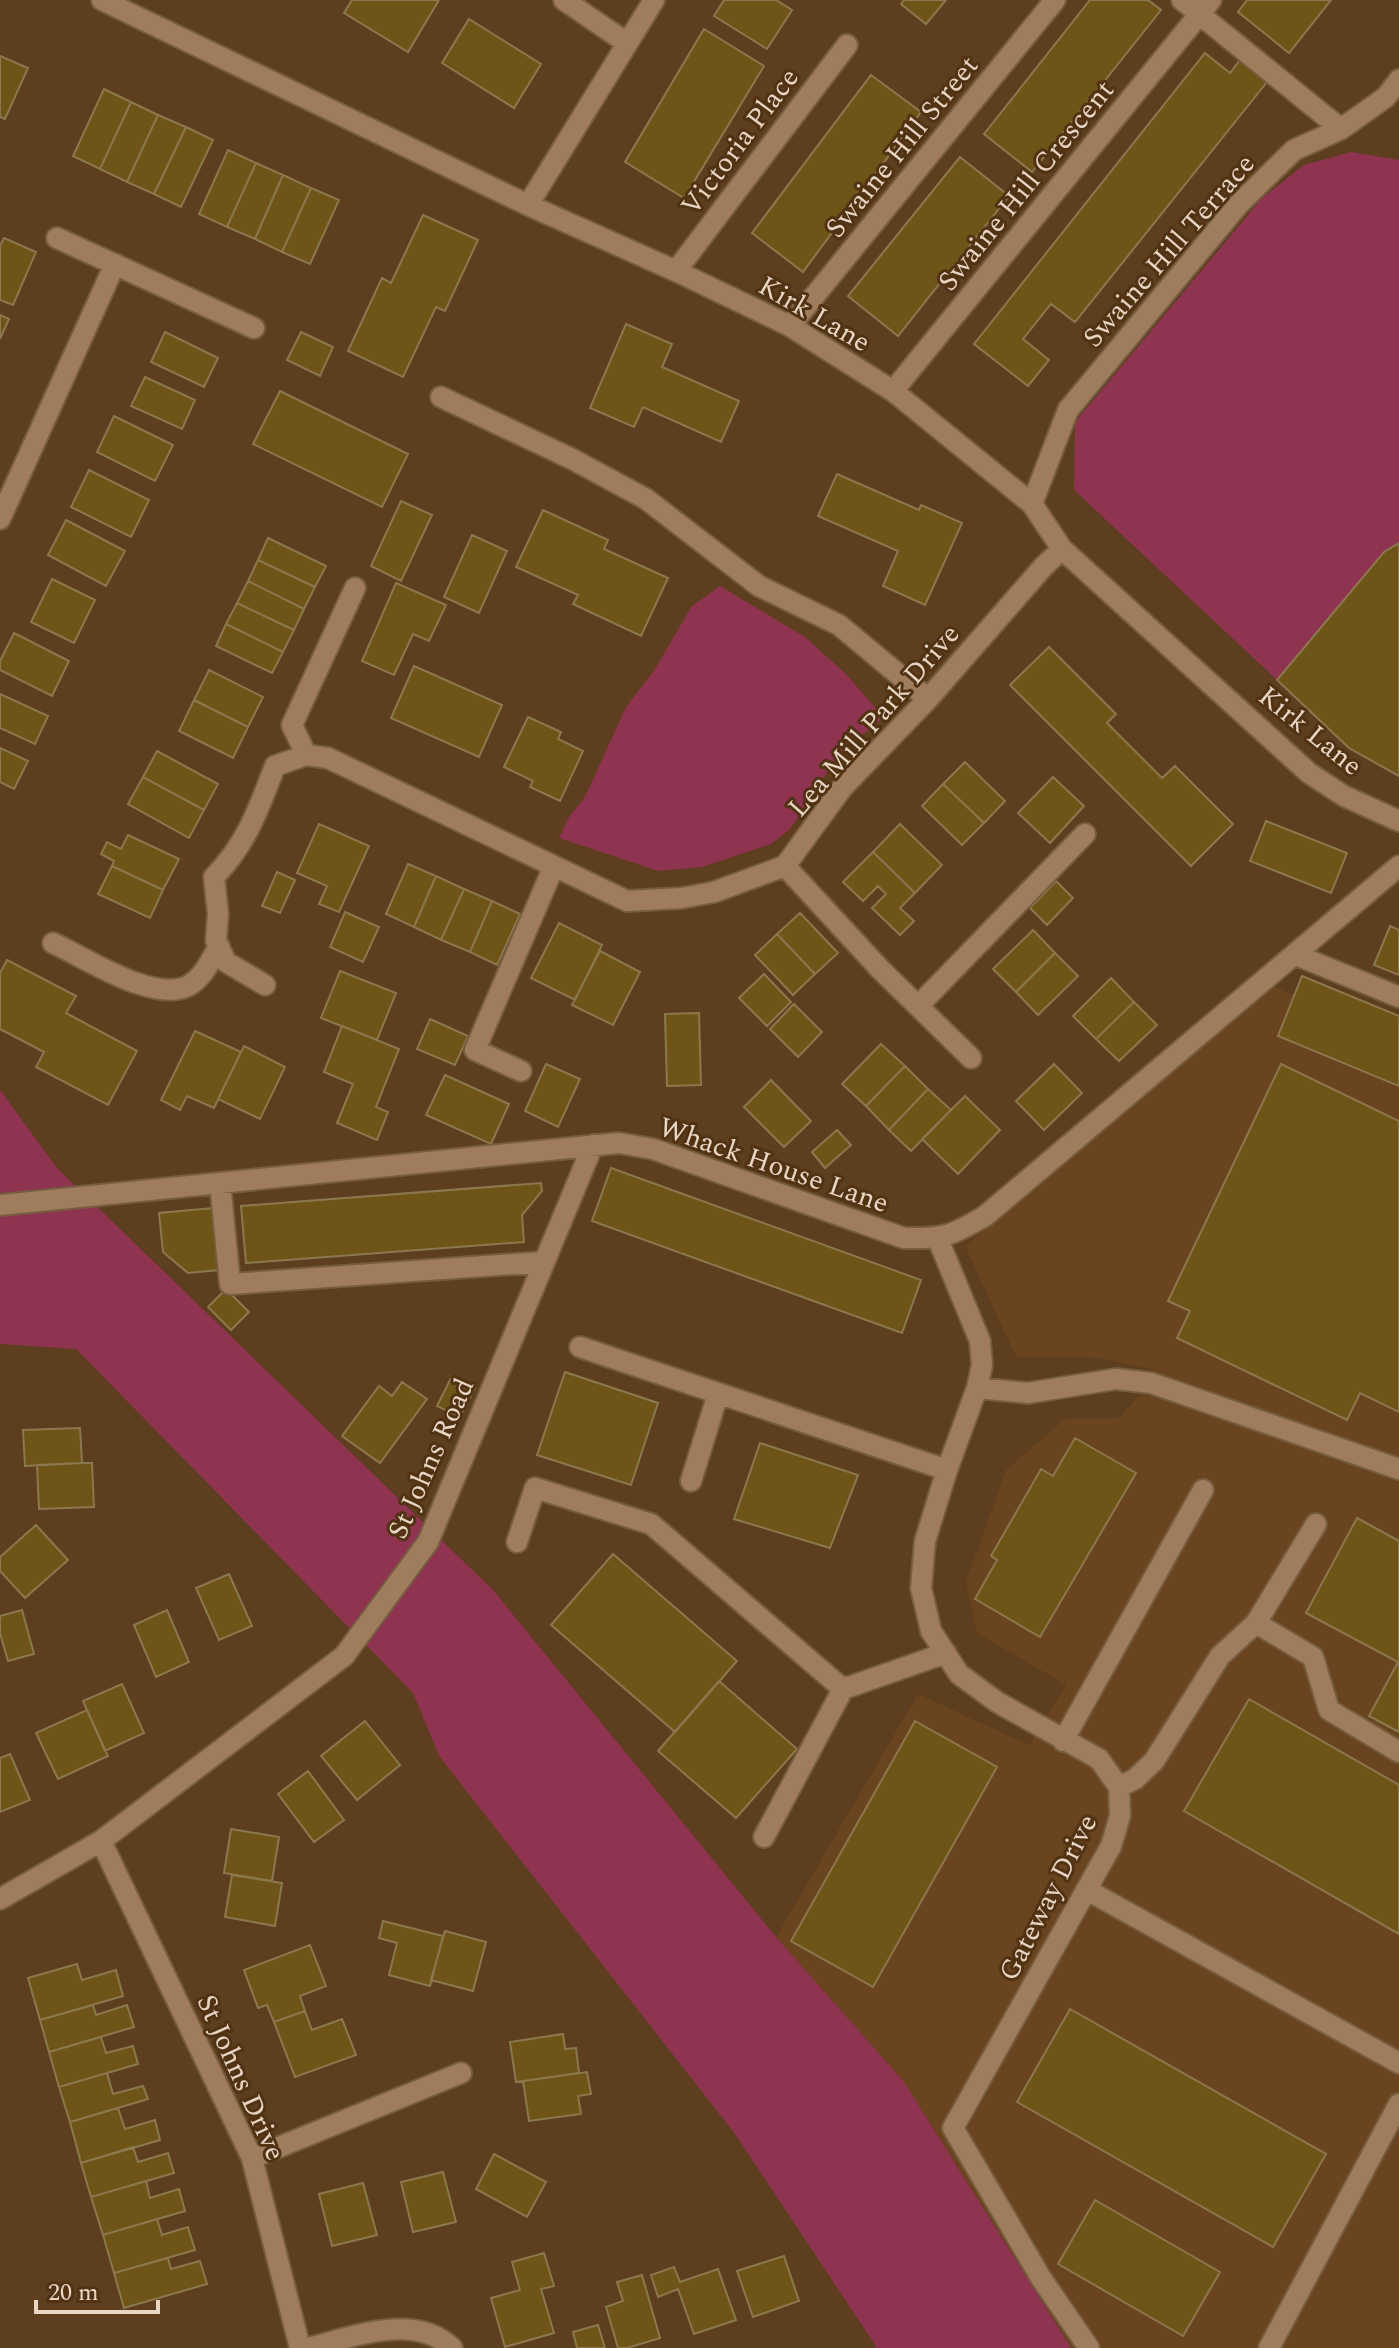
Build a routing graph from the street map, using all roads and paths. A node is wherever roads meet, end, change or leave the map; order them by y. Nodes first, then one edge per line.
1 (102, 0) edge
2 (564, 0) edge
3 (654, 0) edge
4 (1055, 0) edge
5 (1182, 0) edge
6 (1206, 7) edge
7 (627, 43) junction
8 (847, 45) dead end
9 (1399, 80) edge
10 (1341, 129) junction
11 (528, 205) junction
12 (57, 238) dead end
13 (115, 264) junction
14 (676, 271) junction
15 (790, 326) junction
16 (254, 328) dead end
17 (893, 391) junction
18 (441, 397) dead end
19 (1032, 504) junction
20 (0, 519) edge
21 (1062, 549) junction
22 (355, 588) dead end
23 (928, 699) junction
24 (306, 755) junction
25 (1399, 821) edge
26 (1085, 834) dead end
27 (554, 866) junction
28 (785, 866) junction
29 (1399, 866) edge
30 (53, 943) dead end
31 (219, 946) junction
32 (1296, 955) junction
33 (265, 985) dead end
34 (1399, 997) edge
35 (918, 1006) junction
36 (971, 1058) dead end
37 (521, 1071) dead end
38 (593, 1145) junction
39 (220, 1183) junction
40 (0, 1205) edge
41 (938, 1239) junction
42 (543, 1262) junction
43 (580, 1347) dead end
44 (977, 1388) junction
45 (718, 1394) junction
46 (1399, 1469) edge
47 (947, 1470) junction
48 (691, 1481) dead end
49 (1203, 1490) dead end
50 (1316, 1524) dead end
51 (517, 1542) dead end
52 (1256, 1623) junction
53 (946, 1653) junction
54 (843, 1689) junction
55 (1063, 1741) junction
56 (1399, 1752) edge
57 (1119, 1787) junction
58 (764, 1837) dead end
59 (101, 1841) junction
60 (1087, 1890) junction
61 (0, 1899) edge
62 (1398, 2061) edge
63 (461, 2073) dead end
64 (1399, 2104) edge
65 (252, 2158) junction
66 (300, 2348) edge
67 (309, 2348) edge
68 (452, 2348) edge
69 (1089, 2348) edge
70 (1269, 2348) edge

1 - 11 street, Kirk Lane
2 - 7 street
3 - 7 street
4 - 15 street, Swaine Hill Street
5 - 6 street
6 - 10 street
6 - 17 street, Swaine Hill Crescent
7 - 11 street
8 - 14 street, Victoria Place
9 - 10 street, Swaine Hill Terrace
10 - 19 street, Swaine Hill Terrace
11 - 14 street, Kirk Lane
12 - 13 street
13 - 16 street
13 - 20 street
14 - 15 street, Kirk Lane
15 - 17 street, Kirk Lane
17 - 19 street, Kirk Lane
18 - 23 street
19 - 21 street, Kirk Lane
21 - 23 street, Lea Mill Park Drive
21 - 25 street, Kirk Lane
22 - 24 street
23 - 28 street, Lea Mill Park Drive
24 - 27 street
24 - 31 street
26 - 35 street
27 - 28 street
27 - 37 street
28 - 35 street
29 - 32 street, Whack House Lane
30 - 31 street
31 - 33 street
32 - 34 street
32 - 41 street, Whack House Lane
35 - 36 street
38 - 39 street, Whack House Lane
38 - 41 street, Whack House Lane
38 - 42 street, St Johns Road
39 - 40 street, Whack House Lane
39 - 42 street
41 - 44 street, Gateway Drive
42 - 59 street, St Johns Road
43 - 45 street
44 - 46 street
44 - 47 street, Gateway Drive
45 - 47 street
45 - 48 street
47 - 53 street, Gateway Drive
49 - 55 street
50 - 52 street
51 - 54 street
52 - 56 street
52 - 57 street
53 - 54 street
53 - 55 street, Gateway Drive
54 - 58 street
55 - 57 street, Gateway Drive
57 - 60 street, Gateway Drive
59 - 61 street, St Johns Road
59 - 65 street, St Johns Drive
60 - 62 street
60 - 69 street, Gateway Drive
63 - 65 street
64 - 70 street
65 - 66 street, St Johns Drive
67 - 68 street

